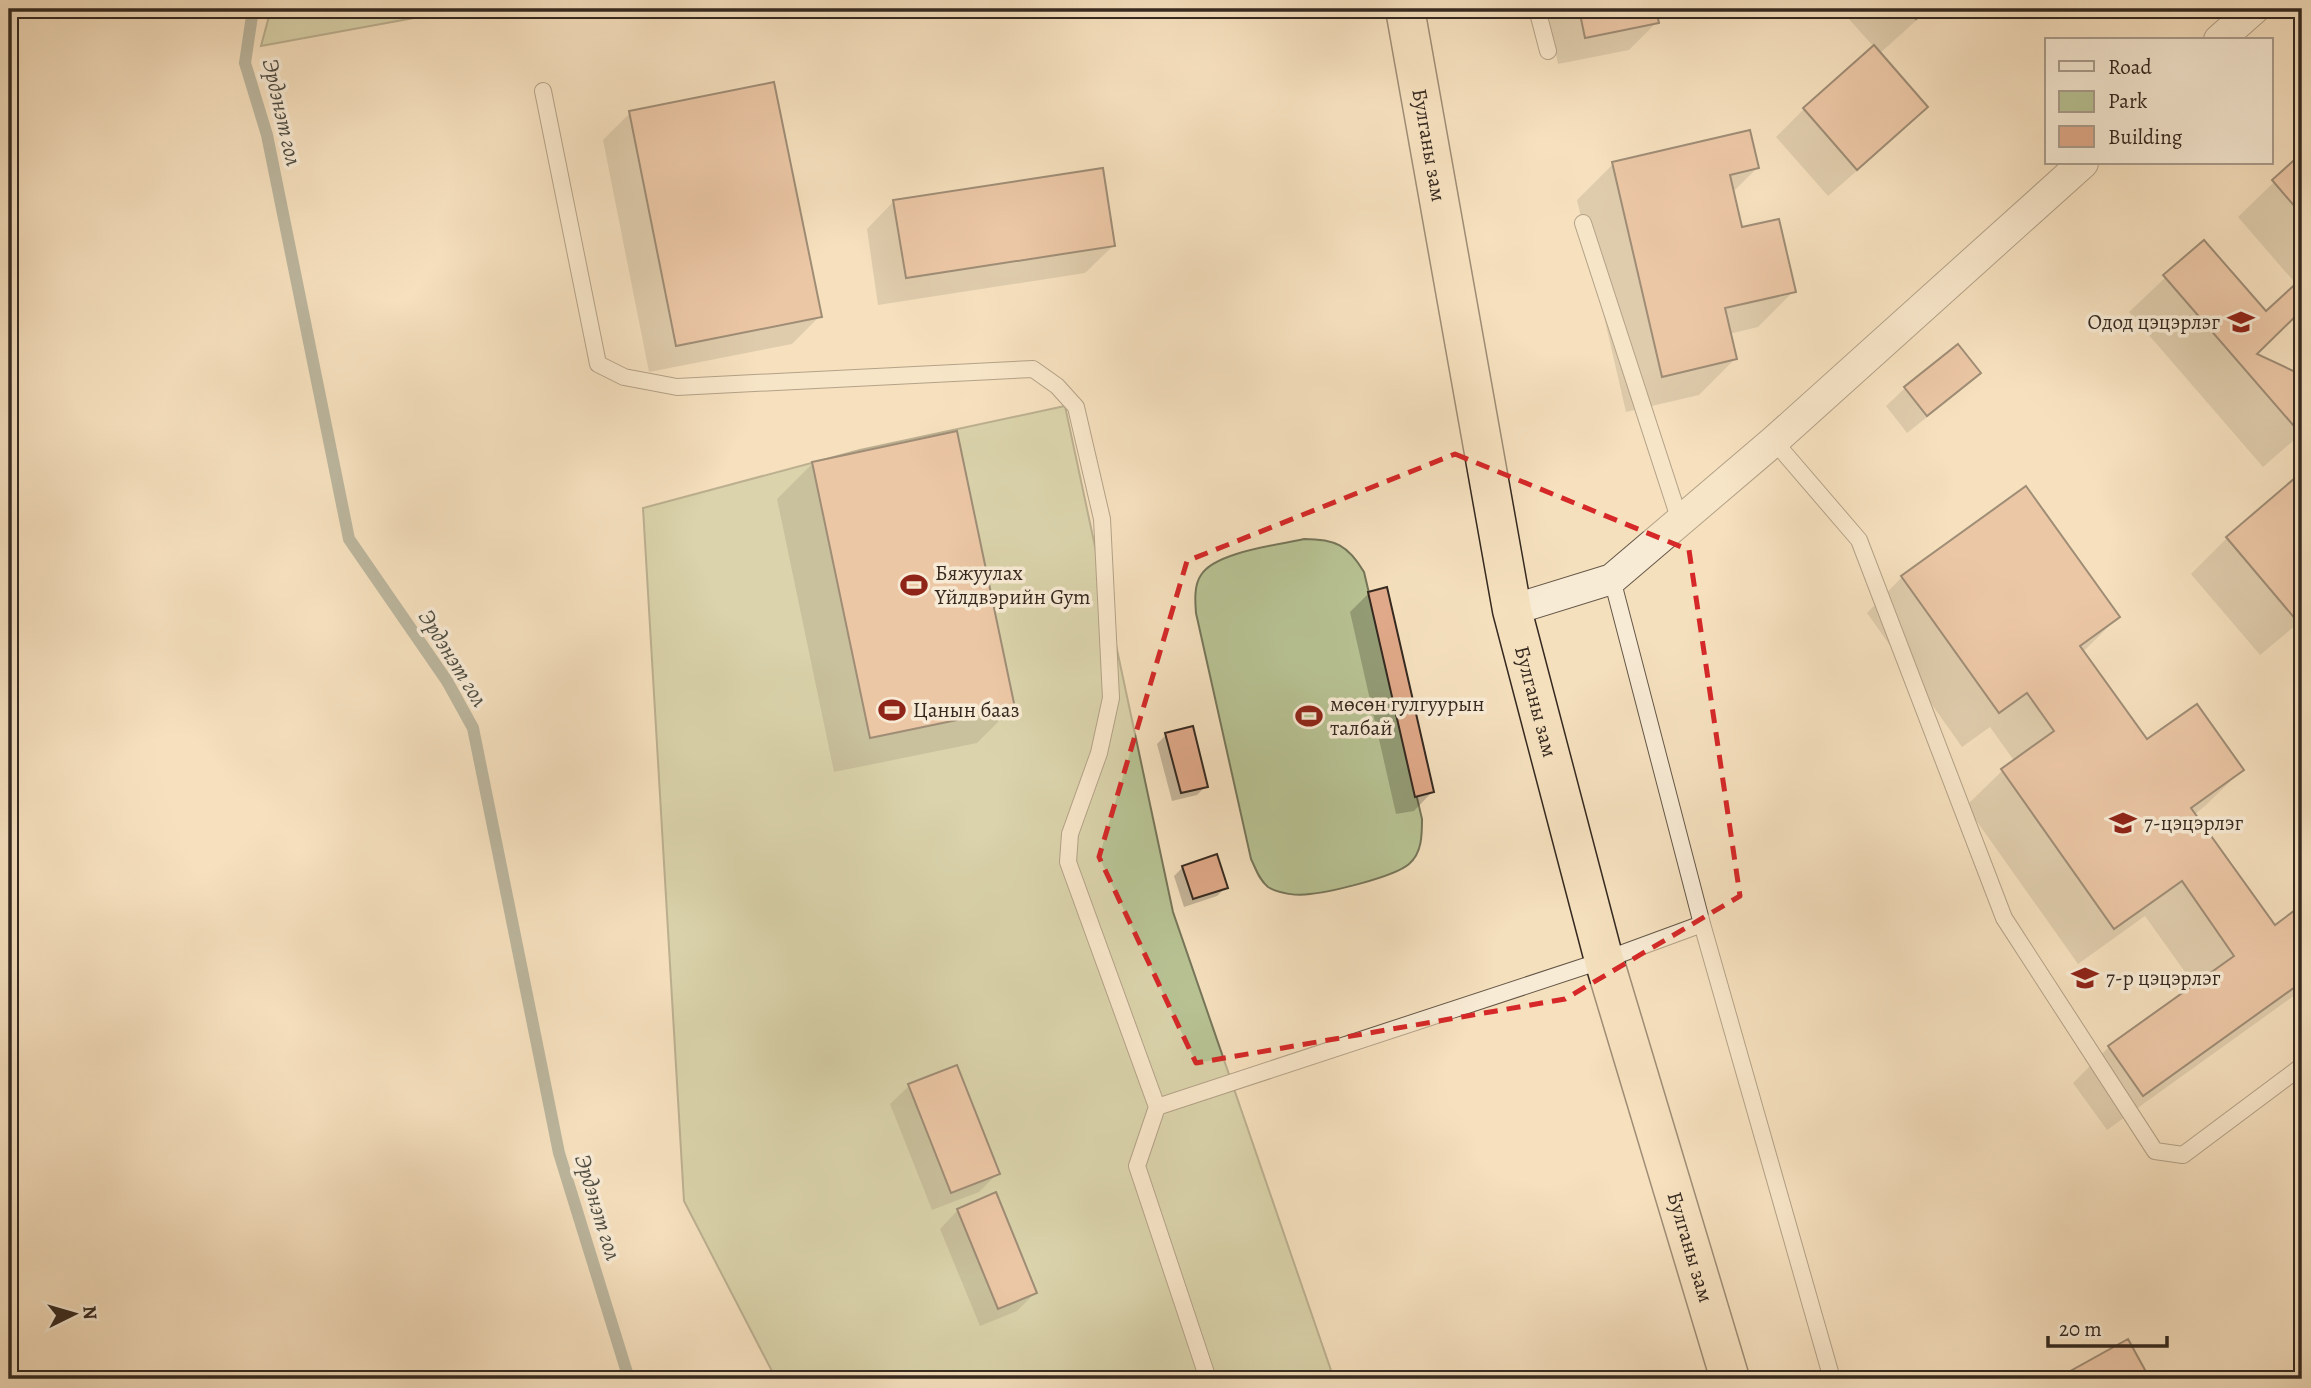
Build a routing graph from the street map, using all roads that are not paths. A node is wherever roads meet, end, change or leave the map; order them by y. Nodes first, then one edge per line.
1 (1405, 9) edge
2 (1537, 9) edge
3 (2254, 9) edge
4 (2221, 38) edge
5 (1548, 51) dead end
6 (543, 91) dead end
7 (2082, 164) edge
8 (1583, 223) dead end
9 (1774, 441) junction
10 (1680, 521) junction
11 (1612, 579) junction
12 (1512, 610) junction
13 (1702, 924) junction
14 (1604, 960) junction
15 (2302, 1066) edge
16 (1157, 1107) junction
17 (1208, 1379) edge
18 (1730, 1379) edge
19 (1832, 1379) edge

1 - 12 highway, Булганы зам
2 - 5 lane
3 - 4 street
6 - 16 lane
7 - 9 street
8 - 10 lane
9 - 10 street
9 - 15 lane
10 - 11 street
11 - 12 street
11 - 13 lane
12 - 14 highway, Булганы зам
13 - 14 lane
13 - 19 lane
14 - 16 lane
14 - 18 highway, Булганы зам
16 - 17 lane

